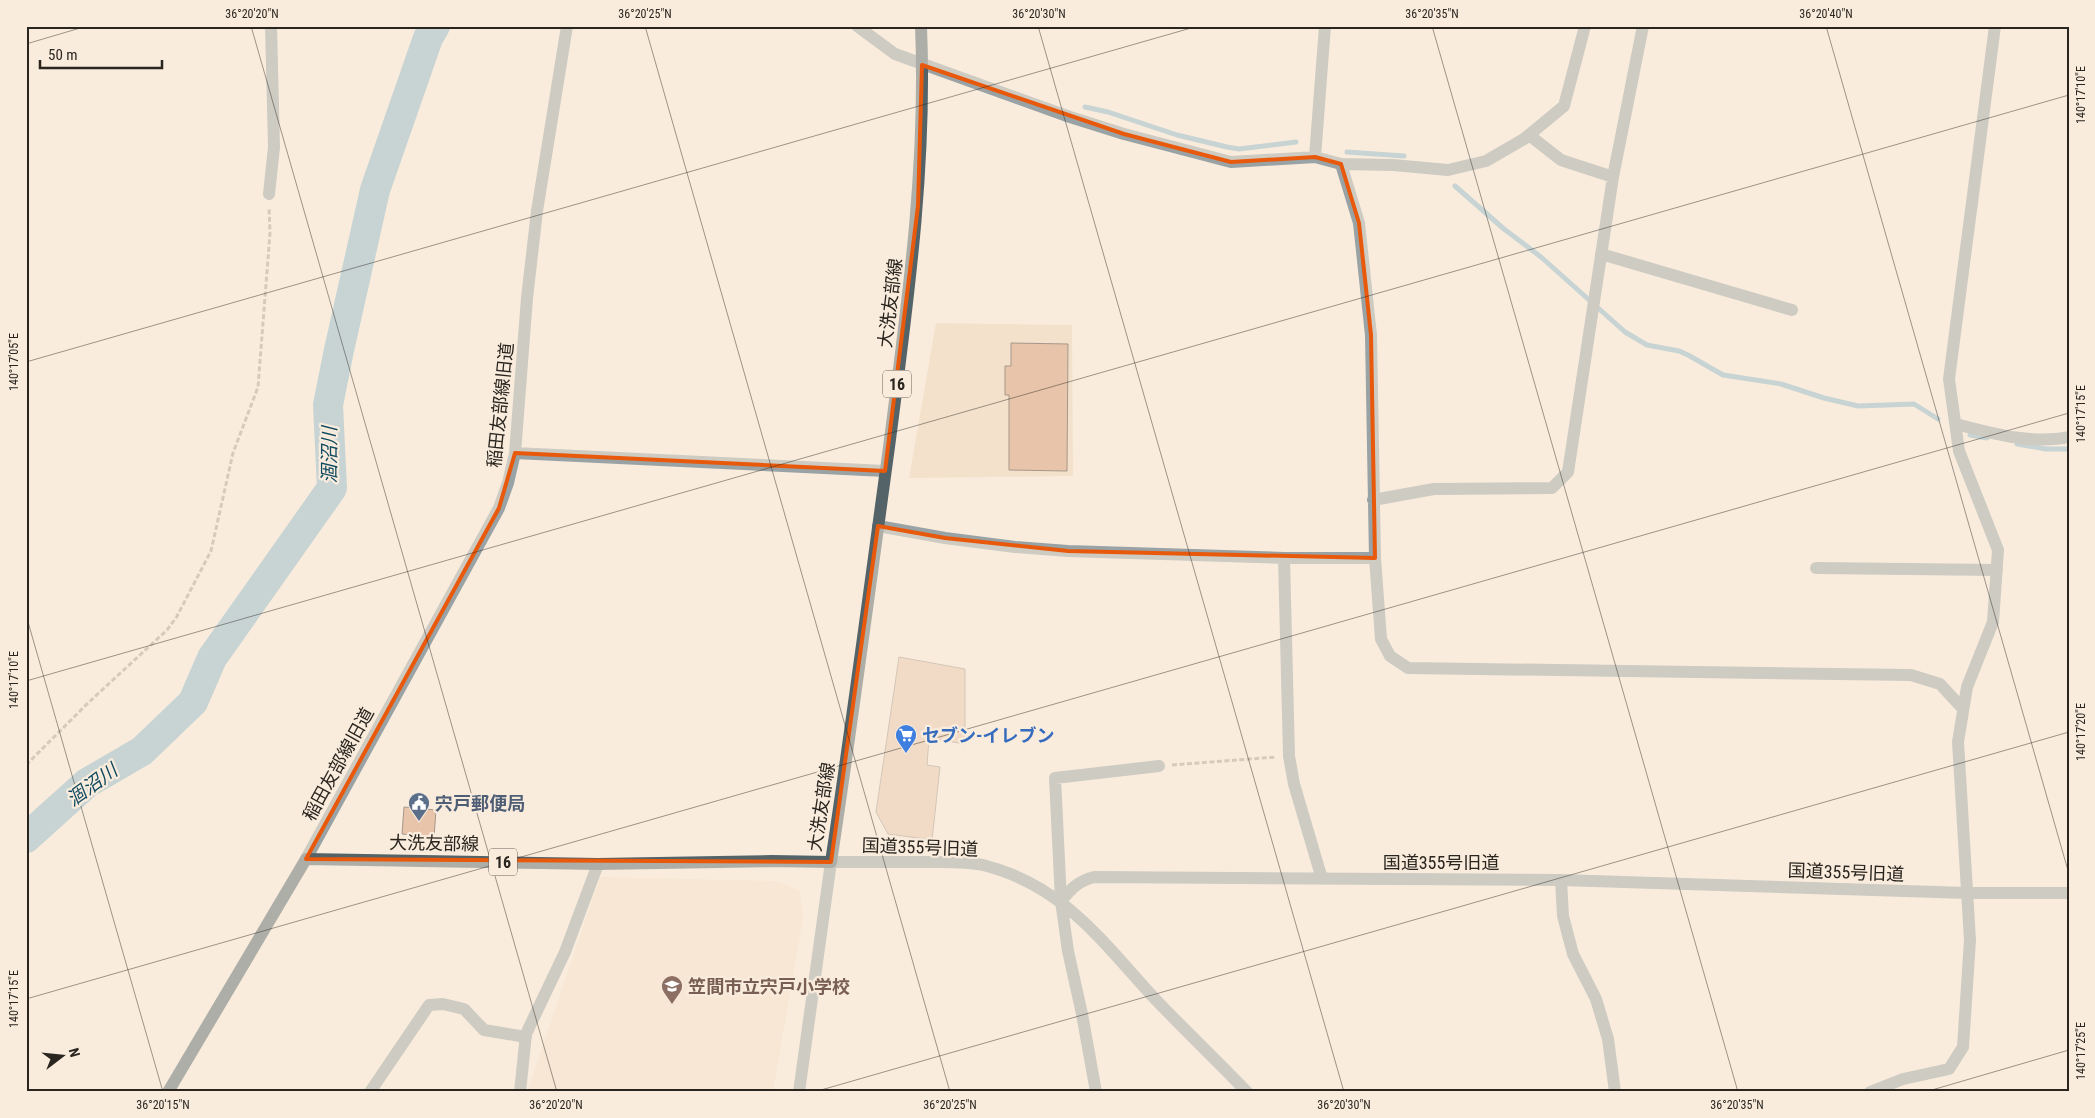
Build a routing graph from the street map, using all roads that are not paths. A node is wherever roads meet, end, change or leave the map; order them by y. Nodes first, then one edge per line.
1 (271, 26) edge
2 (567, 26) edge
3 (857, 26) edge
4 (921, 26) edge
5 (1325, 26) edge
6 (1585, 26) edge
7 (1643, 26) edge
8 (1995, 26) edge
9 (922, 65) junction
10 (1529, 135) junction
11 (1315, 157) junction
12 (1341, 164) junction
13 (1613, 177) junction
14 (269, 194) road end
15 (1602, 254) junction
16 (1792, 310) dead end
17 (1956, 424) junction
18 (2069, 437) edge
19 (515, 453) junction
20 (885, 472) junction
21 (1373, 500) junction
22 (878, 526) junction
23 (1284, 558) junction
24 (1374, 558) junction
25 (1816, 568) dead end
26 (1997, 570) junction
27 (1963, 709) junction
28 (1159, 766) road end
29 (306, 859) junction
30 (831, 862) junction
31 (598, 864) junction
32 (1322, 879) junction
33 (1561, 880) junction
34 (1968, 893) junction
35 (2069, 893) edge
36 (1061, 901) junction
37 (526, 1036) junction
38 (168, 1092) edge
39 (370, 1092) edge
40 (520, 1092) edge
41 (799, 1092) edge
42 (1096, 1092) edge
43 (1247, 1092) edge
44 (1615, 1092) edge
45 (1870, 1092) edge

1 - 14 street
2 - 19 street, 稲田友部線旧道
3 - 9 street
4 - 9 main road, 大洗友部線 / 16
5 - 11 street
6 - 10 street
7 - 13 street
8 - 17 street
9 - 11 street
9 - 20 main road, 大洗友部線 / 16
10 - 12 street
10 - 13 street
11 - 12 street
12 - 21 street
13 - 15 street
15 - 16 street
15 - 21 street
17 - 18 street
17 - 26 street
19 - 20 street
19 - 29 street, 稲田友部線旧道
20 - 22 main road, 大洗友部線 / 16
21 - 24 street
22 - 23 street
22 - 30 main road, 大洗友部線 / 16
23 - 24 street
23 - 32 street
24 - 27 street
25 - 26 street
26 - 27 street
27 - 34 street
28 - 36 street
29 - 31 main road, 大洗友部線 / 16
29 - 38 main road
30 - 31 main road, 大洗友部線 / 16
30 - 36 street, 国道355号旧道
30 - 41 street
31 - 37 street
32 - 33 street, 国道355号旧道
32 - 36 street, 国道355号旧道
33 - 34 street, 国道355号旧道
33 - 44 street
34 - 35 street, 国道355号旧道
34 - 45 street
36 - 42 street
36 - 43 street
37 - 39 street
37 - 40 street

